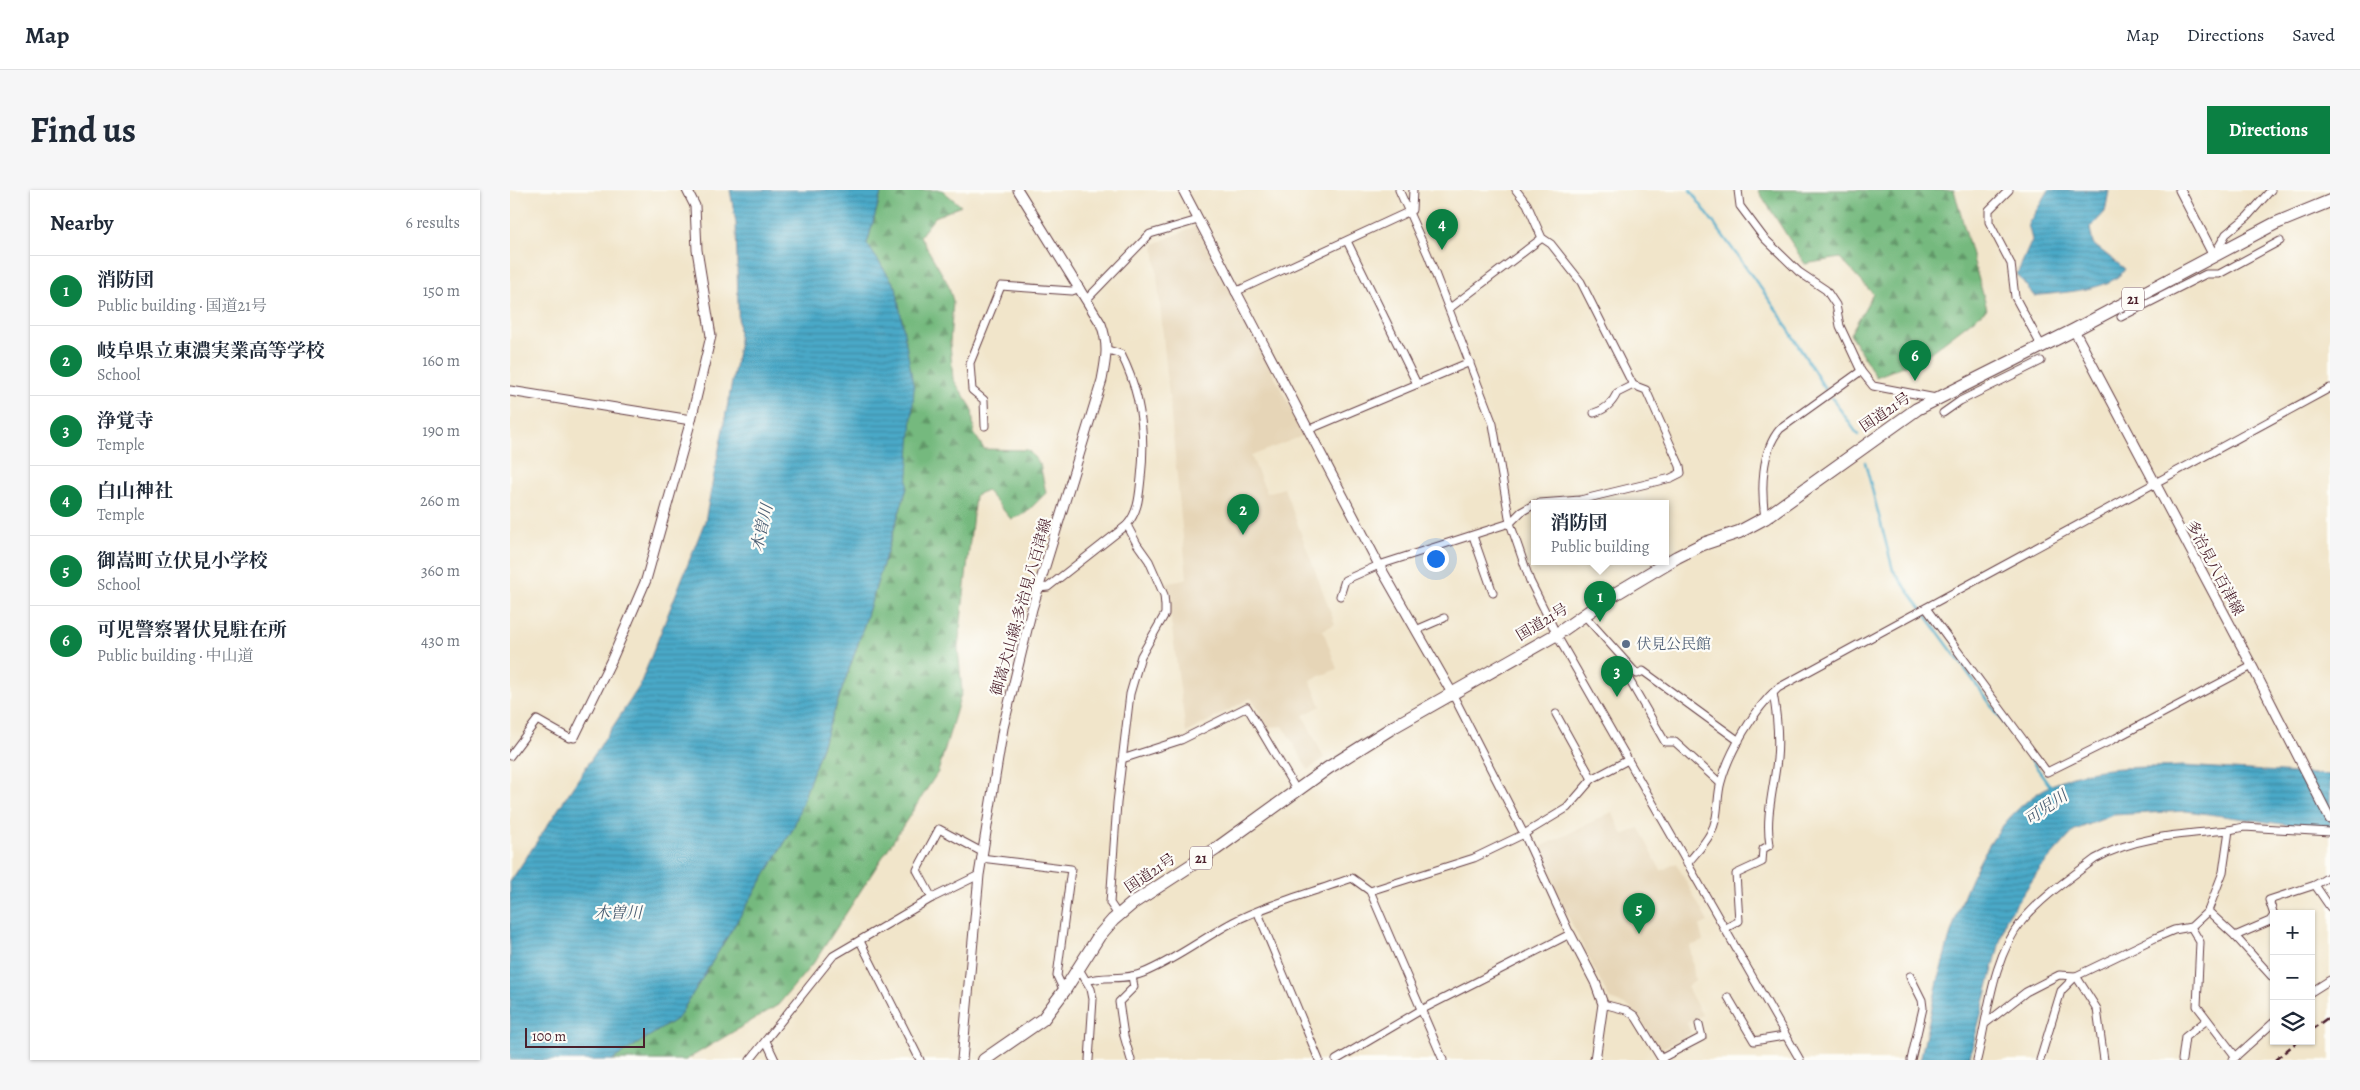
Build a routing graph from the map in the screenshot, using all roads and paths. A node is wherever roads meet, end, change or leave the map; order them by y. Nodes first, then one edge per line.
1 (687, 190) edge
2 (1018, 190) edge
3 (1182, 190) edge
4 (1399, 190) edge
5 (1413, 190) edge
6 (1516, 190) edge
7 (1738, 190) edge
8 (2009, 190) edge
9 (2180, 190) edge
10 (2271, 190) edge
11 (2330, 201) edge
12 (1408, 212) junction
13 (1198, 220) junction
14 (1542, 238) junction
15 (1347, 241) junction
16 (2280, 241) dead end
17 (2214, 256) junction
18 (1080, 288) junction
19 (1235, 292) junction
20 (1086, 299) junction
21 (1450, 308) junction
22 (2121, 317) dead end
23 (2074, 330) junction
24 (2042, 347) junction
25 (1108, 350) junction
26 (2041, 361) dead end
27 (1470, 362) junction
28 (1861, 370) junction
29 (1417, 384) junction
30 (1633, 385) junction
31 (2330, 388) edge
32 (510, 391) edge
33 (1937, 398) junction
34 (1594, 413) dead end
35 (1943, 413) dead end
36 (691, 420) junction
37 (985, 426) dead end
38 (1310, 429) junction
39 (2154, 483) junction
40 (1580, 500) edge
41 (1531, 506) edge
42 (1765, 518) junction
43 (1510, 523) junction
44 (1127, 525) junction
45 (1473, 536) junction
46 (1669, 562) edge
47 (1379, 565) junction
48 (1664, 565) edge
49 (1039, 588) junction
50 (1493, 593) dead end
51 (1340, 596) dead end
52 (1926, 608) junction
53 (1584, 615) junction
54 (1444, 618) dead end
55 (1416, 630) junction
56 (1557, 634) junction
57 (1627, 664) junction
58 (2252, 666) junction
59 (1452, 693) junction
60 (1773, 693) junction
61 (1556, 714) dead end
62 (574, 737) joint
63 (1739, 741) junction
64 (510, 756) edge
65 (1122, 759) junction
66 (1628, 760) junction
67 (1592, 780) junction
68 (1720, 783) junction
69 (1298, 791) junction
70 (2330, 819) edge
71 (2229, 830) junction
72 (2330, 832) edge
73 (1524, 834) junction
74 (982, 854) junction
75 (1687, 864) junction
76 (979, 875) junction
77 (2330, 876) edge
78 (2315, 885) junction
79 (1370, 891) junction
80 (932, 898) junction
81 (2330, 907) edge
82 (2208, 911) junction
83 (1258, 913) junction
84 (1118, 915) junction
85 (2191, 928) junction
86 (1724, 929) junction
87 (1570, 934) junction
88 (2235, 936) junction
89 (860, 941) junction
90 (1079, 968) junction
91 (2270, 975) edge
92 (1132, 976) junction
93 (1910, 976) dead end
94 (2076, 976) junction
95 (1087, 980) junction
96 (2330, 980) edge
97 (2315, 989) edge
98 (1064, 991) junction
99 (1728, 997) dead end
100 (1603, 1004) junction
101 (1420, 1010) junction
102 (2206, 1020) junction
103 (1986, 1023) junction
104 (1700, 1024) dead end
105 (2270, 1026) edge
106 (1784, 1036) junction
107 (766, 1041) junction
108 (1662, 1059) edge
109 (2234, 1059) edge
110 (750, 1060) edge
111 (776, 1060) edge
112 (920, 1060) edge
113 (962, 1060) edge
114 (984, 1060) edge
115 (1089, 1060) edge
116 (1131, 1060) edge
117 (1319, 1060) edge
118 (1336, 1060) edge
119 (1443, 1060) edge
120 (1595, 1060) edge
121 (1800, 1060) edge
122 (1911, 1060) edge
123 (1977, 1060) edge
124 (2040, 1060) edge
125 (2104, 1060) edge
126 (2182, 1060) edge

1 - 36 main road
2 - 18 main road, 御嵩犬山線;多治見八百津線
3 - 13 main road
4 - 12 street
5 - 12 street
6 - 14 street
7 - 28 street
8 - 24 street
9 - 17 main road
10 - 17 street
11 - 17 highway, 国道21号 / 21
12 - 15 street
12 - 21 street
13 - 19 main road
13 - 20 street
14 - 21 street
14 - 30 street
15 - 19 street
15 - 29 street
16 - 22 street
17 - 23 highway, 国道21号 / 21
18 - 20 main road, 御嵩犬山線;多治見八百津線
18 - 37 street
19 - 38 main road
20 - 25 main road, 御嵩犬山線;多治見八百津線
21 - 27 street
23 - 24 highway, 国道21号 / 21
23 - 39 main road, 多治見八百津線
24 - 33 highway, 国道21号 / 21
25 - 44 street
25 - 49 main road, 御嵩犬山線;多治見八百津線
26 - 35 street
27 - 29 street
27 - 43 street
28 - 33 street
28 - 42 street
29 - 38 street
30 - 34 street
30 - 40 street
31 - 39 street
32 - 36 main road
33 - 42 highway, 国道21号 / 21
36 - 62 main road
38 - 47 main road
39 - 52 street
39 - 58 main road, 多治見八百津線
41 - 43 street
42 - 46 highway, 国道21号 / 21
43 - 45 street
43 - 56 street
44 - 49 street
44 - 65 street
45 - 47 street
45 - 50 street
47 - 51 street
47 - 55 main road
48 - 53 highway, 国道21号 / 21
49 - 74 main road, 御嵩犬山線;多治見八百津線
52 - 58 street
52 - 60 street
53 - 56 highway, 国道21号 / 21
53 - 57 street
54 - 55 street
55 - 59 main road
56 - 59 highway, 国道21号 / 21
56 - 66 street
57 - 63 street
57 - 68 street
58 - 70 main road, 多治見八百津線
59 - 69 highway, 国道21号 / 21
59 - 73 street
60 - 63 street
60 - 86 street
61 - 67 street
62 - 64 street
63 - 68 street
65 - 69 street
65 - 84 street
66 - 67 street
66 - 75 street
67 - 73 street
68 - 75 street
69 - 84 highway, 国道21号 / 21
71 - 72 street
71 - 82 street
71 - 103 street
73 - 79 street
73 - 87 street
74 - 76 main road, 御嵩犬山線;多治見八百津線
74 - 80 street
74 - 98 street
75 - 86 street
76 - 80 street
76 - 113 main road, 御嵩犬山線;多治見八百津線
77 - 78 street
78 - 81 street
78 - 88 street
79 - 83 street
79 - 101 street
80 - 89 street
82 - 85 street
82 - 88 street
83 - 92 street
83 - 117 street
84 - 90 highway, 国道21号 / 21
85 - 94 street
85 - 102 street
86 - 106 street
87 - 100 main road
87 - 101 street
88 - 91 street
89 - 107 street
89 - 112 street
90 - 95 street
90 - 98 highway, 国道21号 / 21
92 - 95 street
92 - 116 street
93 - 122 street
94 - 103 street
94 - 124 street
94 - 125 street
95 - 115 street
96 - 97 street
98 - 114 highway, 国道21号 / 21
99 - 106 street
100 - 108 street
100 - 120 main road
101 - 118 street
101 - 119 street
102 - 109 street
102 - 126 street
103 - 123 street
104 - 108 street
105 - 109 street
106 - 121 street
107 - 110 street
107 - 111 street

